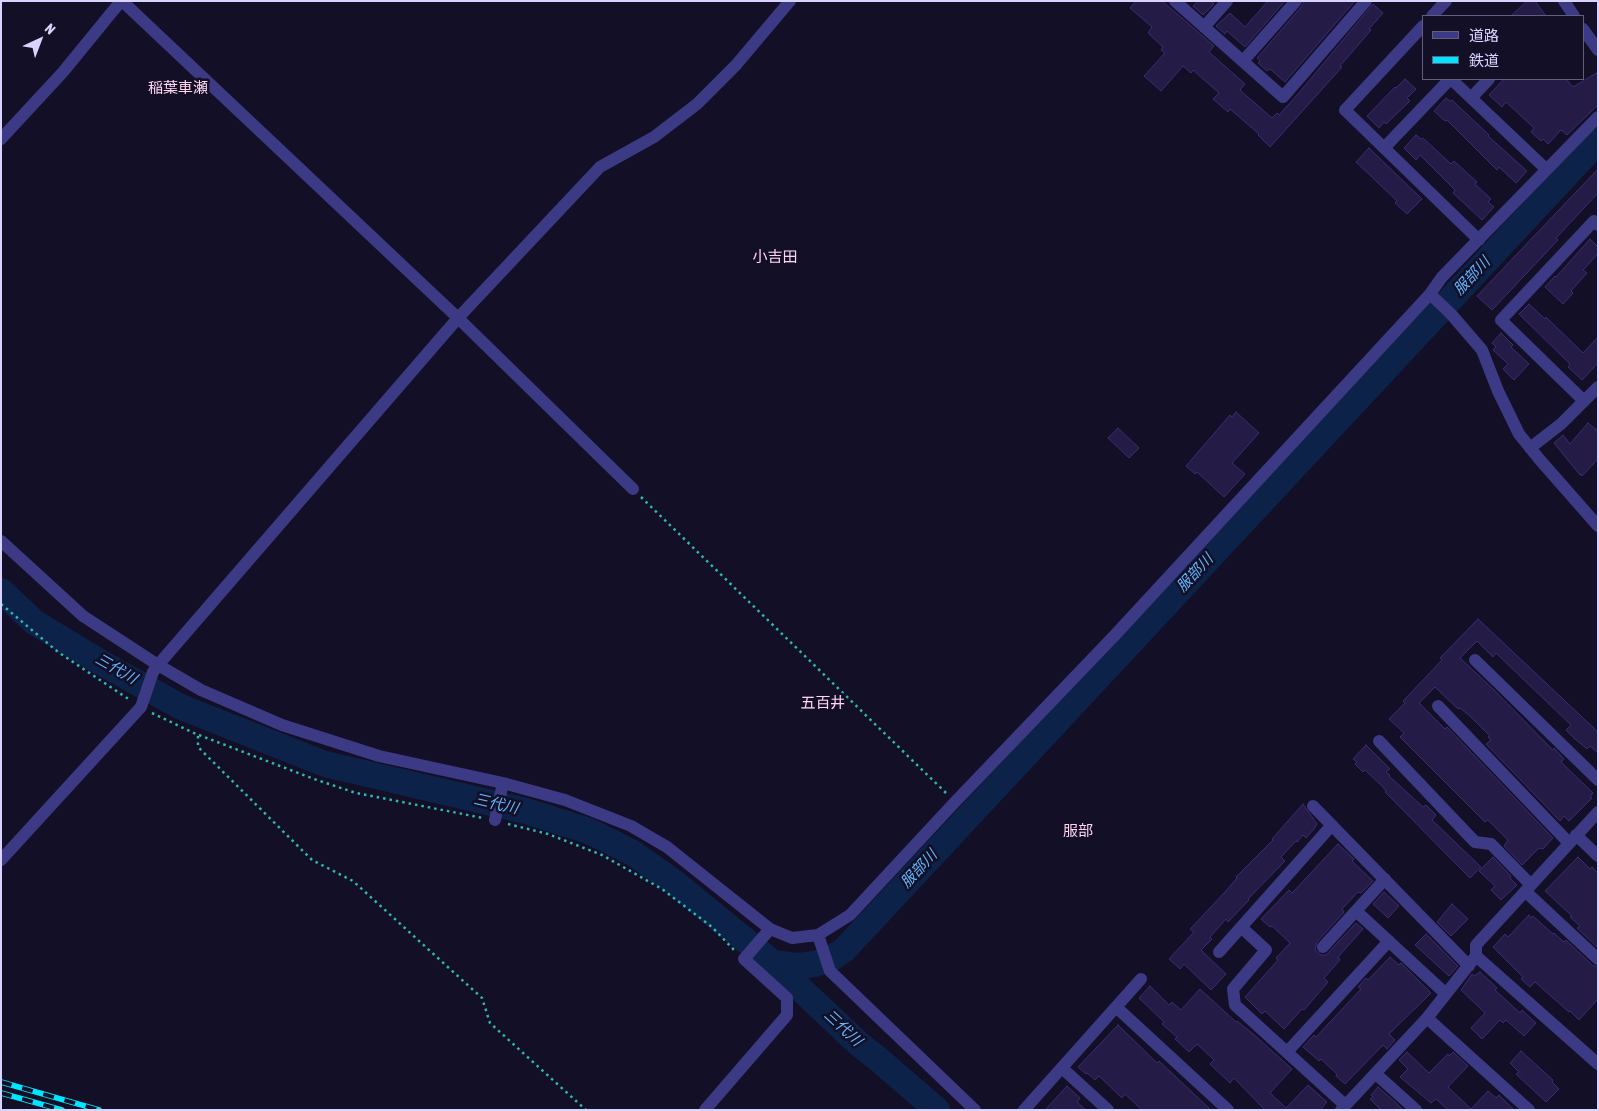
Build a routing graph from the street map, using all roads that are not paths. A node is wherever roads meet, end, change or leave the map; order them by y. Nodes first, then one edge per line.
1 (122, 1) edge
2 (790, 1) edge
3 (1175, 1) edge
4 (1227, 1) edge
5 (1296, 1) edge
6 (1366, 1) edge
7 (1446, 1) edge
8 (1564, 1) edge
9 (1433, 15) edge
10 (1573, 15) edge
11 (1204, 27) junction
12 (1422, 27) edge
13 (1584, 30) edge
14 (1598, 50) edge
15 (1243, 61) junction
16 (1450, 80) edge
17 (1452, 80) edge
18 (1487, 80) edge
19 (1471, 98) junction
20 (1598, 117) edge
21 (1, 139) edge
22 (1384, 148) junction
23 (1546, 169) junction
24 (1598, 225) edge
25 (1479, 240) junction
26 (1430, 294) junction
27 (458, 318) junction
28 (1598, 387) edge
29 (1584, 401) junction
30 (1530, 448) junction
31 (633, 489) road end
32 (1598, 526) edge
33 (1, 541) edge
34 (1475, 660) dead end
35 (155, 669) junction
36 (1438, 706) dead end
37 (1379, 741) dead end
38 (1598, 780) edge
39 (503, 785) junction
40 (1313, 806) dead end
41 (1598, 812) edge
42 (495, 818) road end
43 (1332, 825) junction
44 (1572, 839) junction
45 (1598, 856) edge
46 (1, 860) edge
47 (1385, 879) junction
48 (1528, 889) junction
49 (1356, 911) junction
50 (1242, 927) junction
51 (769, 930) junction
52 (820, 939) junction
53 (1389, 941) junction
54 (1323, 947) dead end
55 (1219, 952) dead end
56 (1598, 959) edge
57 (1473, 961) junction
58 (1141, 979) dead end
59 (1446, 994) junction
60 (1116, 1007) junction
61 (1427, 1018) junction
62 (1287, 1052) junction
63 (1598, 1064) edge
64 (1062, 1068) junction
65 (1376, 1074) junction
66 (1343, 1107) edge
67 (705, 1110) edge
68 (975, 1110) edge
69 (1024, 1110) edge
70 (1108, 1110) edge
71 (1228, 1110) edge
72 (1416, 1110) edge
73 (1529, 1110) edge

1 - 21 street
1 - 27 street
2 - 27 street
3 - 11 street
4 - 11 street
5 - 15 street
6 - 15 street
7 - 9 street
8 - 10 street
11 - 15 street
12 - 22 street
13 - 14 street
16 - 22 street
17 - 19 street
18 - 19 street
19 - 23 street
20 - 23 street
22 - 25 street
23 - 25 street
24 - 29 street
25 - 26 street
26 - 30 street
26 - 52 street
27 - 31 street
27 - 35 street
28 - 29 street
29 - 30 street
30 - 32 street
33 - 35 street
34 - 38 street
35 - 39 street
35 - 46 street
36 - 44 street
37 - 48 street
39 - 42 street
39 - 51 street
40 - 43 street
41 - 44 street
43 - 47 street
43 - 50 street
44 - 45 street
44 - 48 street
47 - 49 street
47 - 57 street
48 - 56 street
48 - 57 street
49 - 53 street
49 - 54 street
50 - 55 street
50 - 62 street
51 - 52 street
51 - 67 street
52 - 68 street
53 - 59 street
53 - 62 street
57 - 59 street
57 - 63 street
58 - 60 street
59 - 61 street
60 - 64 street
60 - 71 street
61 - 65 street
61 - 73 street
62 - 66 street
64 - 69 street
64 - 70 street
65 - 66 street
65 - 72 street

